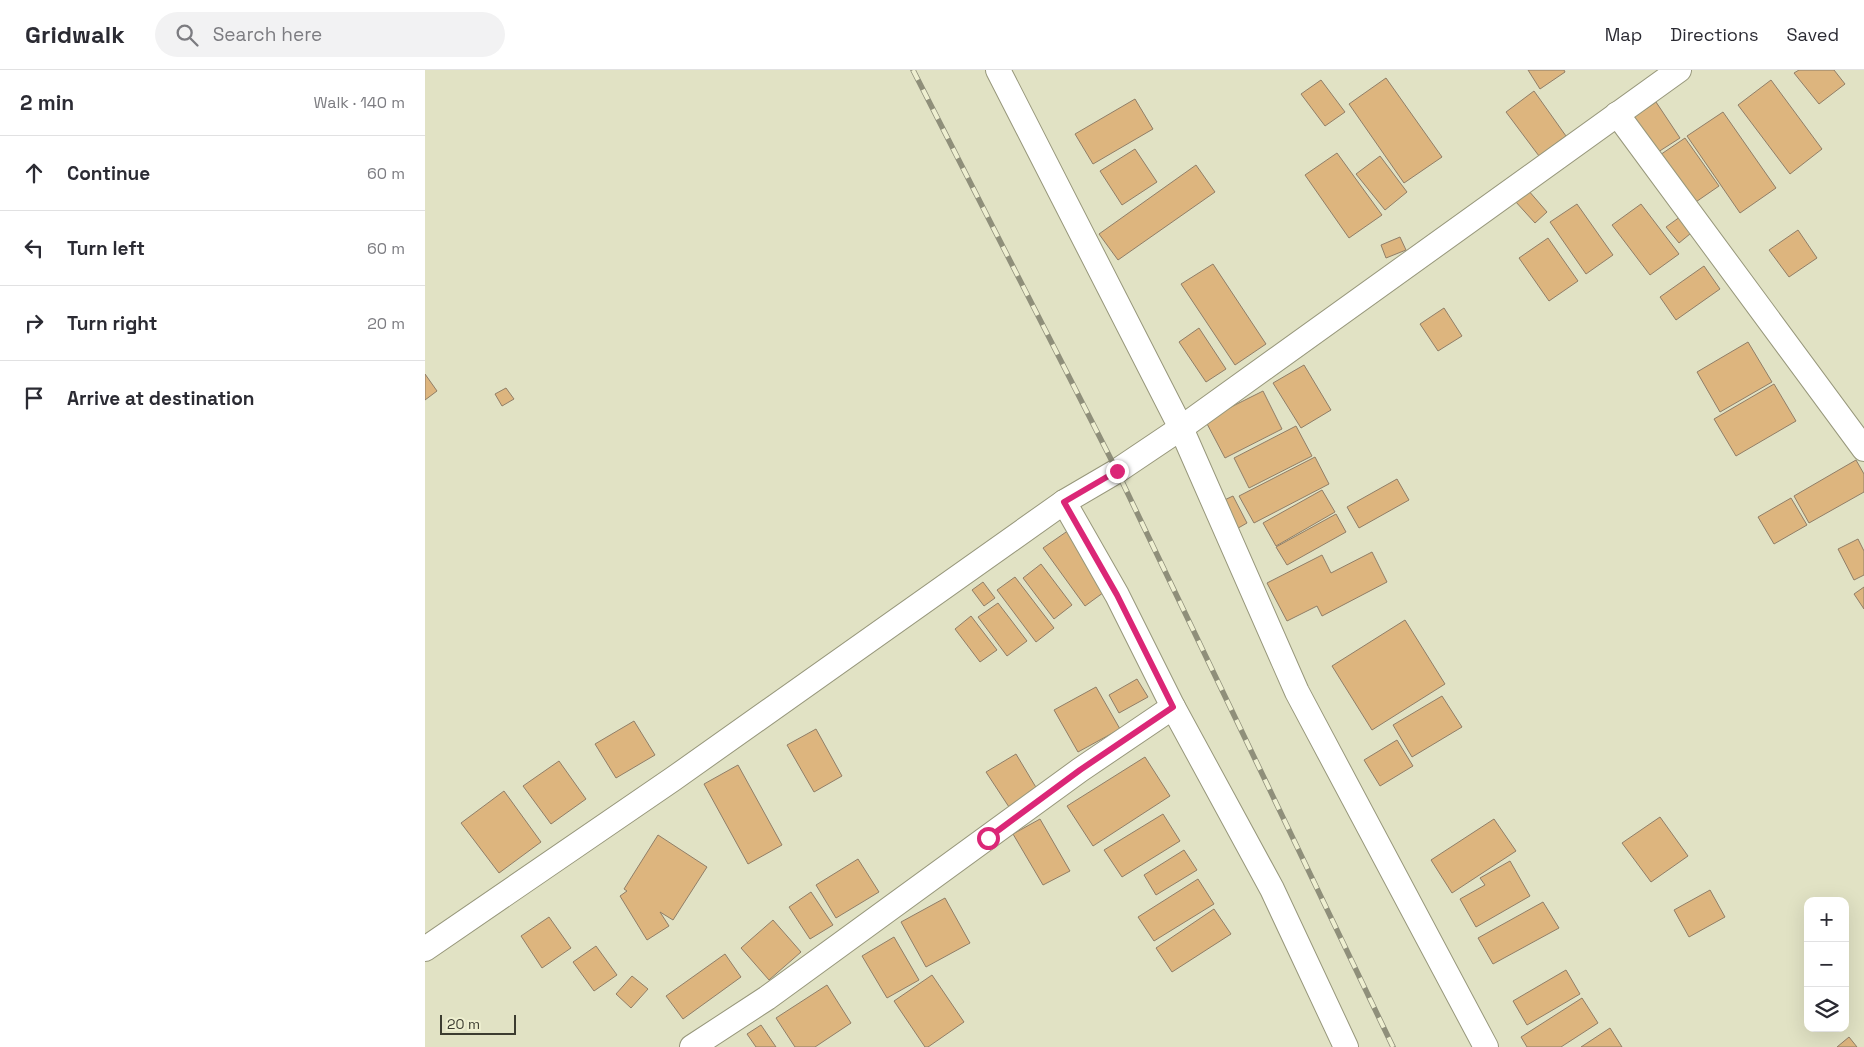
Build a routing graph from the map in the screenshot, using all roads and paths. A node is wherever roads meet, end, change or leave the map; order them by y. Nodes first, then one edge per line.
1 (998, 70) edge
2 (1679, 70) edge
3 (1617, 114) junction
4 (1181, 428) junction
5 (1864, 450) edge
6 (1064, 502) junction
7 (1173, 707) junction
8 (425, 949) edge
9 (692, 1047) edge
10 (1346, 1047) edge
11 (1486, 1047) edge

1 - 4 street
2 - 3 street
3 - 4 street
3 - 5 street
4 - 6 street
4 - 11 street
6 - 7 street
6 - 8 street
7 - 9 street
7 - 10 street

